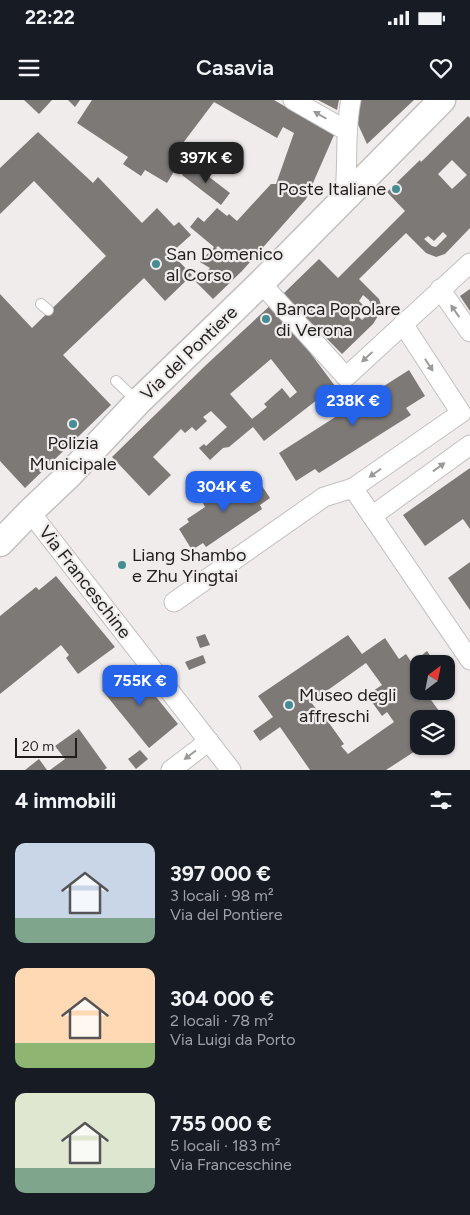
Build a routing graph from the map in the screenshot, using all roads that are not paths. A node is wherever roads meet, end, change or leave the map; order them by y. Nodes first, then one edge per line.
1 (294, 100) edge
2 (351, 100) edge
3 (442, 100) edge
4 (347, 131) junction
5 (344, 200) junction
6 (470, 263) edge
7 (260, 283) junction
8 (440, 289) junction
9 (402, 324) junction
10 (470, 332) edge
11 (116, 381) dead end
12 (138, 402) junction
13 (470, 445) edge
14 (353, 488) junction
15 (30, 512) junction
16 (372, 516) junction
17 (0, 543) edge
18 (174, 602) dead end
19 (470, 660) edge
20 (209, 741) junction
21 (171, 770) edge
22 (231, 770) edge

4 -> 1 street
2 - 4 street
3 - 5 street, Via del Pontiere
4 - 5 street
5 - 7 street, Via del Pontiere
6 - 8 street
9 -> 7 street
7 - 12 street, Via del Pontiere
8 - 9 street
10 -> 8 street
9 -> 14 street
11 - 12 lane
12 - 15 street, Via del Pontiere
16 -> 13 street
14 - 16 street
14 - 18 street
15 - 17 street, Via del Pontiere
15 - 20 street, Via Franceschine
16 - 19 street
20 -> 21 street
20 - 22 street, Via Franceschine

